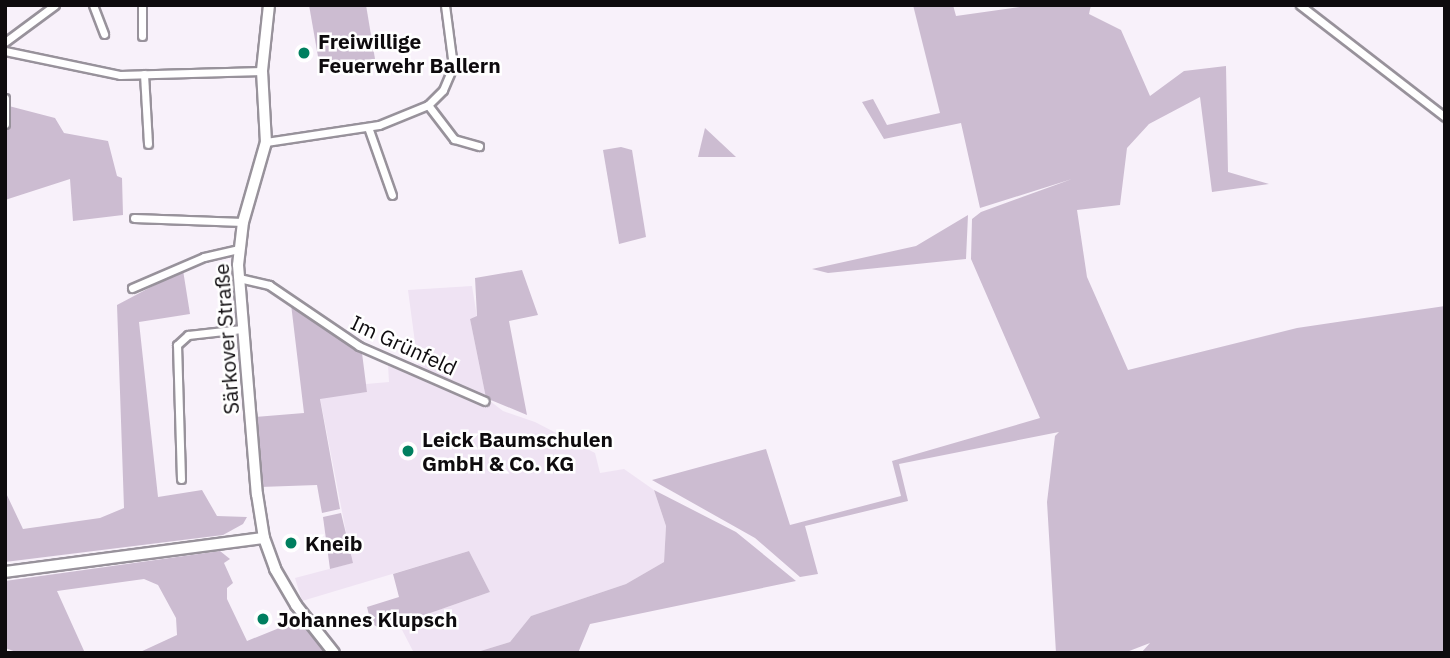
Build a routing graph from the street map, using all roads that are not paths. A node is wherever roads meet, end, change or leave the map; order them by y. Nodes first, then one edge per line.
1 (55, 5) edge
2 (93, 5) edge
3 (142, 5) edge
4 (269, 5) edge
5 (446, 5) edge
6 (1300, 5) edge
7 (104, 34) dead end
8 (142, 36) dead end
9 (5, 42) edge
10 (5, 51) edge
11 (262, 71) junction
12 (144, 75) junction
13 (5, 97) edge
14 (428, 105) junction
15 (1445, 117) edge
16 (5, 124) edge
17 (368, 127) junction
18 (266, 142) junction
19 (148, 144) dead end
20 (479, 146) dead end
21 (392, 195) dead end
22 (134, 218) dead end
23 (243, 222) junction
24 (239, 249) junction
25 (239, 278) junction
26 (132, 288) dead end
27 (242, 329) junction
28 (485, 401) dead end
29 (181, 479) dead end
30 (264, 538) junction
31 (5, 572) edge
32 (334, 653) edge

1 - 9 street
2 - 7 street
3 - 8 street
4 - 11 main road, Särkover Straße
5 - 14 street
6 - 15 street
10 - 12 street
11 - 12 street
11 - 18 main road, Särkover Straße
12 - 19 street
13 - 16 street
14 - 17 street
14 - 20 street
17 - 18 street
17 - 21 street
18 - 23 main road, Särkover Straße
22 - 23 street
23 - 24 main road, Särkover Straße
24 - 25 main road, Särkover Straße
24 - 26 street
25 - 27 main road, Särkover Straße
25 - 28 street, Im Grünfeld
27 - 29 street
27 - 30 main road, Särkover Straße
30 - 31 main road
30 - 32 main road, Särkover Straße

